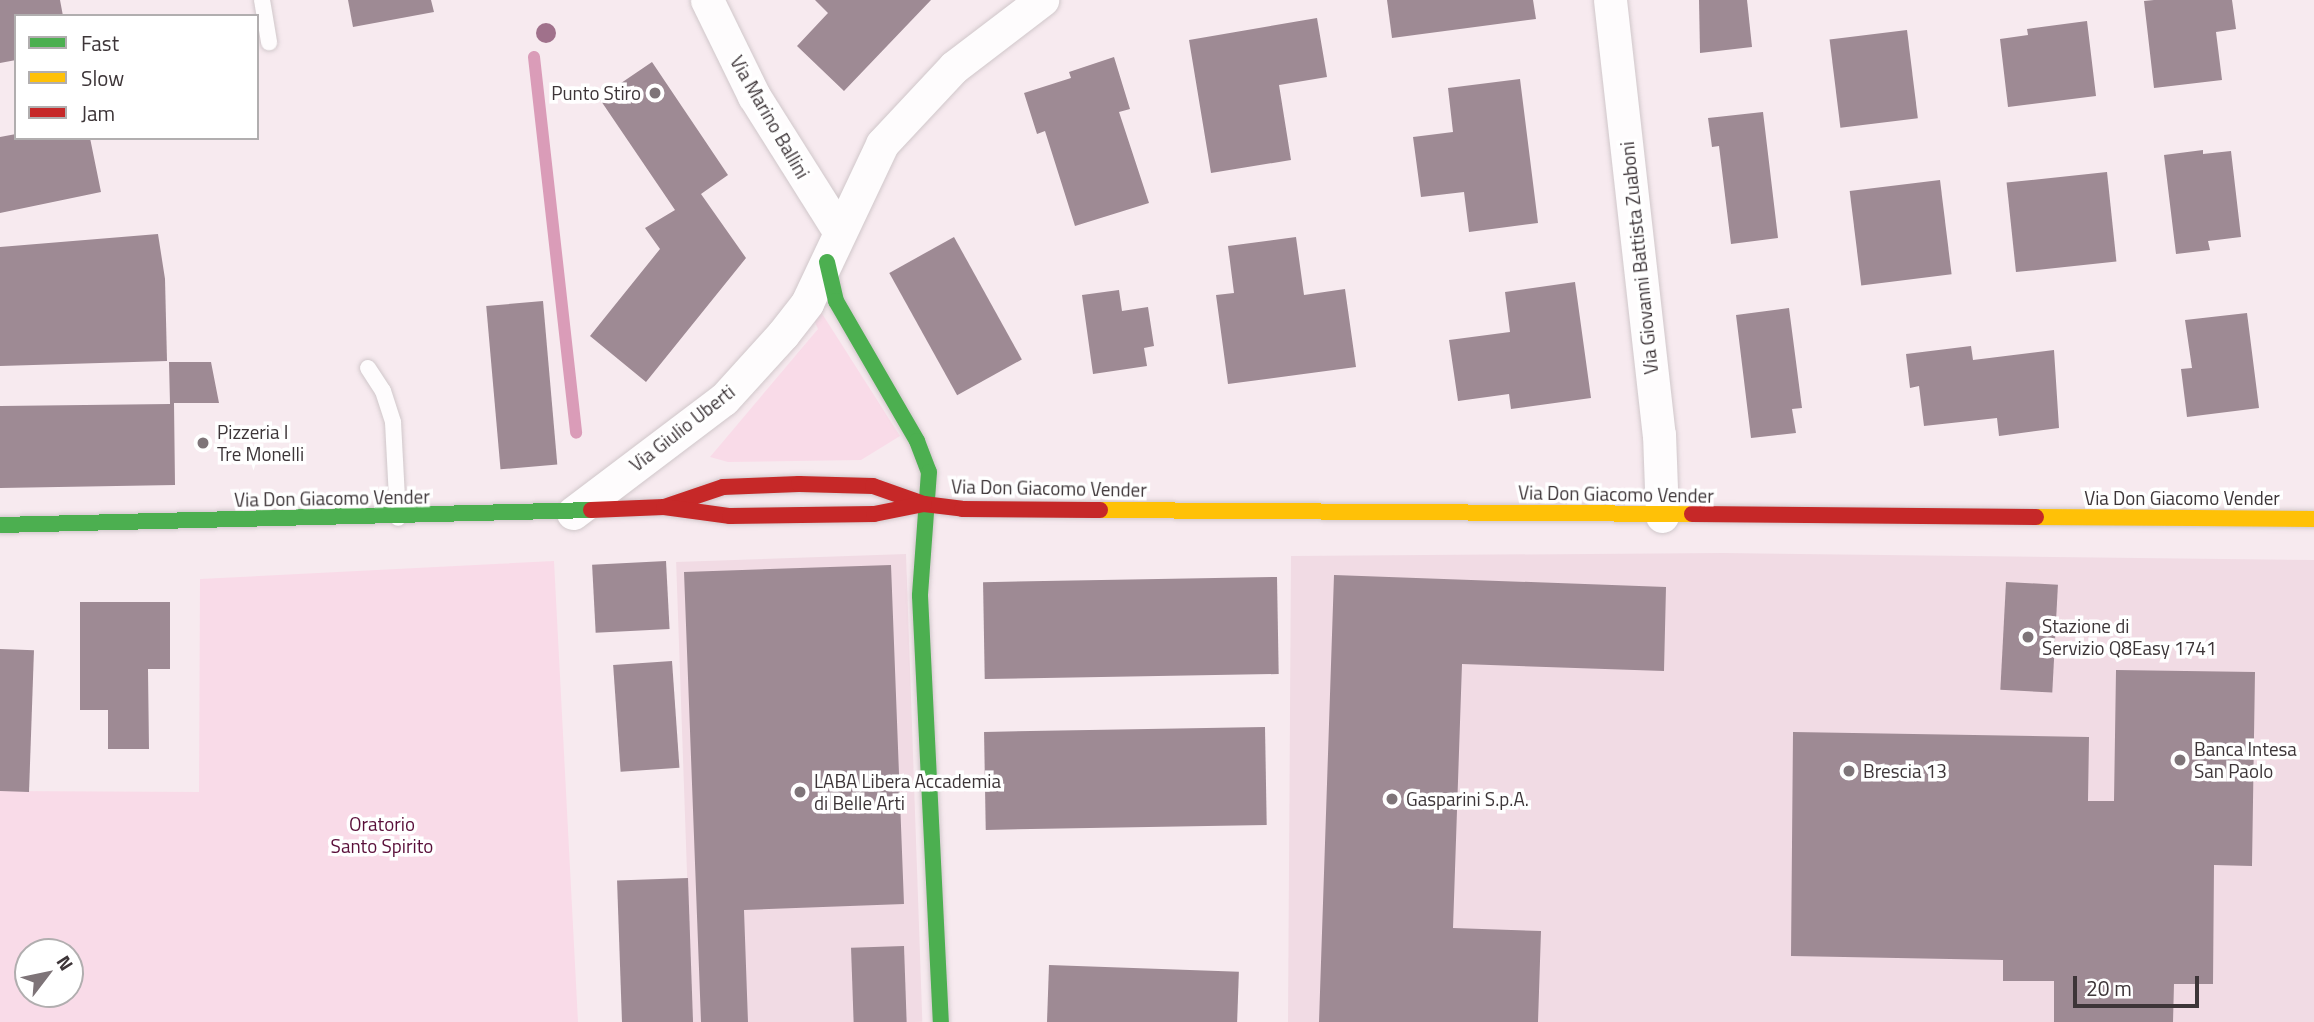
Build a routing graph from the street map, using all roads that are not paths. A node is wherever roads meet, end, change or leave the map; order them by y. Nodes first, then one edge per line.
1 (262, 0) edge
2 (707, 0) edge
3 (1042, 0) edge
4 (1610, 0) edge
5 (269, 42) dead end
6 (839, 231) junction
7 (827, 262) junction
8 (368, 368) dead end
9 (927, 504) junction
10 (664, 507) junction
11 (573, 513) junction
12 (1662, 516) junction
13 (2312, 518) edge
14 (398, 519) junction
15 (0, 525) edge
16 (941, 1022) edge

1 - 5 lane
2 - 6 street, Via Marino Ballini
3 - 6 street, Via Giulio Uberti
4 - 12 street, Via Giovanni Battista Zuaboni
6 - 7 street, Via Giulio Uberti
7 - 9 street
7 - 11 street, Via Giulio Uberti
8 - 14 lane
9 - 10 street, Via Don Giacomo Vender
9 - 10 street, Via Don Giacomo Vender
9 - 12 street, Via Don Giacomo Vender
9 - 16 street
10 - 11 street, Via Don Giacomo Vender
11 - 14 street, Via Don Giacomo Vender
12 - 13 street, Via Don Giacomo Vender
14 - 15 street, Via Don Giacomo Vender

